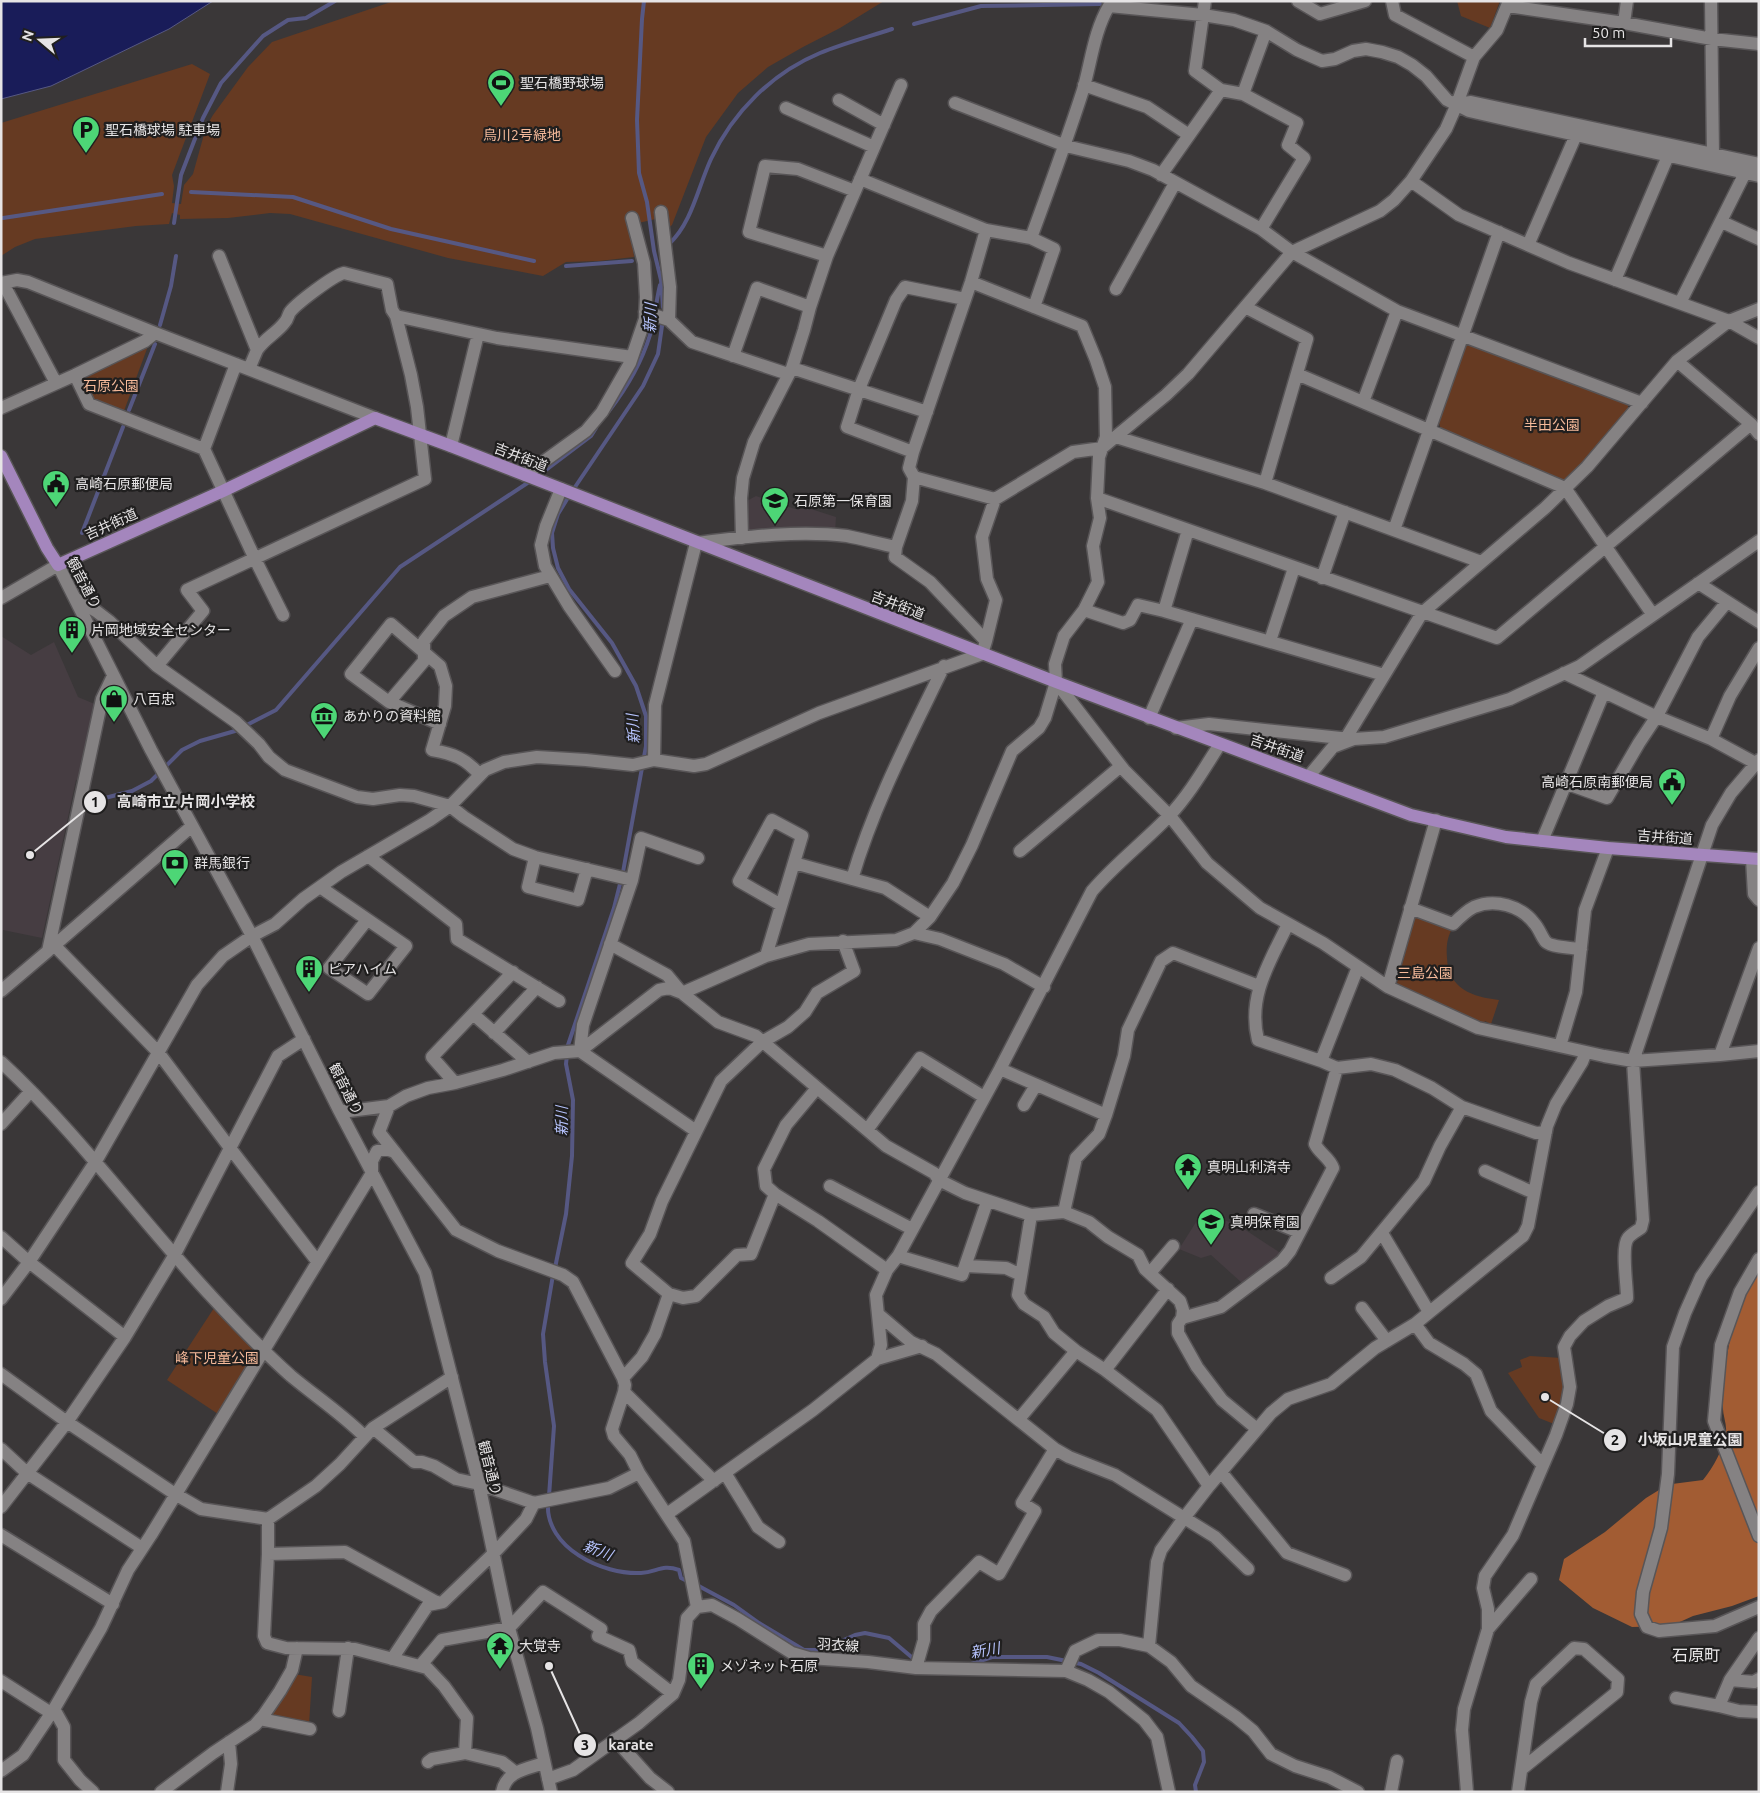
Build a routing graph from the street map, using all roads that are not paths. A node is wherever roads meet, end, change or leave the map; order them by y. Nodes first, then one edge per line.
1 (1205, 1) edge
2 (1298, 1) edge
3 (1365, 1) edge
4 (1392, 1) edge
5 (1627, 1) edge
6 (1711, 1) edge
7 (1109, 4) edge
8 (1508, 4) edge
9 (1203, 15) junction
10 (1624, 23) junction
11 (1266, 31) junction
12 (1712, 39) junction
13 (1759, 44) edge
14 (1474, 57) junction
15 (1084, 85) junction
16 (902, 86) dead end
17 (1221, 90) junction
18 (1243, 94) junction
19 (839, 100) dead end
20 (955, 103) dead end
21 (1457, 104) junction
22 (786, 108) dead end
23 (884, 125) junction
24 (1578, 130) junction
25 (1189, 135) junction
26 (1066, 146) junction
27 (874, 147) junction
28 (1671, 151) junction
29 (1711, 160) junction
30 (1750, 166) edge
31 (1162, 175) junction
32 (1759, 176) edge
33 (860, 179) junction
34 (1411, 181) junction
35 (1175, 183) junction
36 (855, 191) junction
37 (661, 212) dead end
38 (632, 218) dead end
39 (1722, 222) junction
40 (1261, 229) junction
41 (986, 230) junction
42 (1499, 232) junction
43 (1031, 238) junction
44 (1759, 240) edge
45 (1528, 245) junction
46 (1292, 252) junction
47 (219, 256) dead end
48 (827, 256) junction
49 (1615, 280) junction
50 (970, 282) junction
51 (2, 283) edge
52 (1116, 289) dead end
53 (964, 298) junction
54 (1680, 303) junction
55 (810, 307) junction
56 (1034, 307) junction
57 (1245, 307) junction
58 (1759, 309) edge
59 (1397, 311) junction
60 (645, 312) junction
61 (396, 316) junction
62 (669, 320) junction
63 (1729, 321) junction
64 (156, 333) junction
65 (478, 334) junction
66 (1462, 335) junction
67 (1759, 338) edge
68 (257, 350) junction
69 (733, 356) junction
70 (632, 357) junction
71 (1677, 361) junction
72 (236, 364) junction
73 (249, 370) junction
74 (790, 371) junction
75 (1297, 374) junction
76 (75, 375) junction
77 (56, 383) junction
78 (859, 389) junction
79 (1363, 402) junction
80 (1642, 402) junction
81 (1, 408) edge
82 (927, 412) junction
83 (375, 418) junction
84 (1755, 429) edge
85 (1428, 430) junction
86 (420, 434) junction
87 (1116, 437) junction
88 (451, 446) junction
89 (1102, 448) junction
90 (204, 449) junction
91 (913, 452) junction
92 (1, 456) edge
93 (525, 474) junction
94 (914, 477) junction
95 (1265, 483) junction
96 (1565, 488) junction
97 (561, 489) junction
98 (223, 491) junction
99 (1097, 498) junction
100 (995, 499) junction
101 (1345, 512) junction
102 (1188, 530) junction
103 (1394, 530) junction
104 (742, 538) junction
105 (1759, 540) edge
106 (696, 543) junction
107 (896, 547) junction
108 (1606, 547) junction
109 (255, 559) junction
110 (1481, 562) junction
111 (58, 565) junction
112 (1294, 568) junction
113 (550, 576) junction
114 (1322, 578) junction
115 (1698, 583) junction
116 (1, 598) edge
117 (76, 599) junction
118 (1727, 602) junction
119 (1084, 610) junction
120 (1164, 611) junction
121 (1422, 613) junction
122 (283, 615) dead end
123 (1653, 615) junction
124 (1192, 619) junction
125 (1759, 622) edge
126 (986, 641) junction
127 (1270, 641) junction
128 (1759, 648) edge
129 (424, 653) junction
130 (982, 654) junction
131 (157, 666) junction
132 (944, 666) junction
133 (615, 671) dead end
134 (1564, 674) junction
135 (1384, 675) junction
136 (113, 676) junction
137 (1056, 682) junction
138 (1604, 692) junction
139 (389, 702) junction
140 (1657, 716) junction
141 (1149, 718) junction
142 (440, 724) junction
143 (1176, 728) junction
144 (1350, 739) junction
145 (1711, 739) junction
146 (1220, 744) junction
147 (654, 760) junction
148 (1758, 763) edge
149 (1121, 766) junction
150 (480, 776) junction
151 (1309, 776) junction
152 (1565, 783) junction
153 (450, 806) junction
154 (1170, 816) junction
155 (1436, 820) junction
156 (192, 826) junction
157 (1542, 841) junction
158 (1608, 848) junction
159 (1020, 852) dead end
160 (1703, 855) junction
161 (368, 856) junction
162 (535, 857) junction
163 (698, 858) dead end
164 (1755, 859) edge
165 (794, 863) junction
166 (587, 869) junction
167 (852, 879) junction
168 (632, 880) junction
169 (320, 887) junction
170 (1759, 900) edge
171 (781, 905) junction
172 (1410, 908) junction
173 (930, 916) junction
174 (367, 920) junction
175 (1288, 924) junction
176 (914, 933) junction
177 (252, 936) junction
178 (843, 942) junction
179 (610, 944) junction
180 (51, 948) junction
181 (1759, 948) edge
182 (1581, 949) junction
183 (766, 956) junction
184 (1358, 967) junction
185 (512, 972) junction
186 (1259, 986) junction
187 (537, 987) junction
188 (1044, 987) junction
189 (1388, 987) junction
190 (1, 991) edge
191 (682, 992) junction
192 (559, 1001) dead end
193 (473, 1014) junction
194 (494, 1033) junction
195 (304, 1040) junction
196 (762, 1042) junction
197 (1560, 1046) junction
198 (580, 1051) junction
199 (1759, 1051) edge
200 (158, 1052) junction
201 (1586, 1052) junction
202 (1720, 1055) junction
203 (1321, 1061) junction
204 (1633, 1061) junction
205 (1, 1062) edge
206 (528, 1062) junction
207 (1337, 1068) junction
208 (1000, 1069) junction
209 (456, 1083) junction
210 (1036, 1085) junction
211 (817, 1088) junction
212 (31, 1091) junction
213 (984, 1097) junction
214 (1024, 1105) dead end
215 (389, 1106) junction
216 (1462, 1107) junction
217 (339, 1110) junction
218 (1106, 1115) junction
219 (1, 1124) edge
220 (867, 1130) junction
221 (696, 1131) junction
222 (1546, 1132) junction
223 (230, 1148) junction
224 (395, 1152) junction
225 (96, 1161) junction
226 (1485, 1171) dead end
227 (372, 1173) junction
228 (939, 1180) junction
229 (830, 1186) dead end
230 (1759, 1192) edge
231 (1534, 1193) junction
232 (775, 1194) junction
233 (987, 1202) junction
234 (1064, 1212) junction
235 (1254, 1214) dead end
236 (1031, 1215) junction
237 (912, 1229) junction
238 (1299, 1232) junction
239 (1382, 1233) junction
240 (1, 1237) edge
241 (1173, 1246) dead end
242 (174, 1256) junction
243 (898, 1256) junction
244 (1759, 1258) edge
245 (317, 1261) junction
246 (29, 1262) junction
247 (966, 1266) junction
248 (887, 1270) junction
249 (1150, 1273) junction
250 (1021, 1275) junction
251 (1331, 1278) dead end
252 (1168, 1289) junction
253 (669, 1294) junction
254 (1, 1299) edge
255 (1362, 1308) dead end
256 (1429, 1312) junction
257 (878, 1314) junction
258 (1182, 1318) junction
259 (1415, 1324) junction
260 (125, 1337) junction
261 (1387, 1341) junction
262 (922, 1346) junction
263 (264, 1349) junction
264 (1076, 1351) junction
265 (877, 1359) junction
266 (1105, 1370) junction
267 (1, 1374) edge
268 (452, 1377) junction
269 (623, 1378) junction
270 (624, 1392) junction
271 (1019, 1419) junction
272 (66, 1422) junction
273 (1257, 1429) junction
274 (368, 1432) junction
275 (1, 1449) edge
276 (1055, 1449) junction
277 (1543, 1465) junction
278 (1221, 1472) junction
279 (27, 1473) junction
280 (639, 1473) junction
281 (725, 1473) junction
282 (714, 1481) junction
283 (478, 1484) junction
284 (1209, 1486) junction
285 (175, 1494) junction
286 (535, 1503) junction
287 (1, 1507) edge
288 (667, 1514) junction
289 (1184, 1518) junction
290 (268, 1519) junction
291 (1, 1534) edge
292 (1759, 1536) edge
293 (779, 1542) dead end
294 (142, 1548) junction
295 (268, 1554) junction
296 (494, 1554) junction
297 (1248, 1569) dead end
298 (1344, 1575) dead end
299 (1531, 1579) dead end
300 (438, 1603) junction
301 (113, 1604) junction
302 (697, 1607) junction
303 (1759, 1607) edge
304 (509, 1628) junction
305 (1488, 1629) junction
306 (1759, 1638) edge
307 (1149, 1646) junction
308 (297, 1648) junction
309 (348, 1648) junction
310 (392, 1659) junction
311 (917, 1663) junction
312 (420, 1666) junction
313 (1066, 1671) junction
314 (1759, 1679) edge
315 (1730, 1680) junction
316 (1, 1681) edge
317 (674, 1694) junction
318 (1676, 1698) dead end
319 (1719, 1706) junction
320 (52, 1711) junction
321 (338, 1711) dead end
322 (1759, 1712) edge
323 (260, 1719) junction
324 (310, 1729) dead end
325 (615, 1739) junction
326 (229, 1742) junction
327 (466, 1753) junction
328 (1397, 1761) dead end
329 (428, 1762) dead end
330 (544, 1763) junction
331 (1523, 1768) junction
332 (1, 1771) edge
333 (516, 1773) junction
334 (548, 1779) junction
335 (93, 1792) edge
336 (161, 1792) edge
337 (227, 1792) edge
338 (502, 1792) edge
339 (551, 1792) edge
340 (668, 1792) edge
341 (1168, 1792) edge
342 (1358, 1792) edge
343 (1391, 1792) edge
344 (1467, 1792) edge
345 (1518, 1792) edge

1 - 9 street
2 - 3 street
4 - 14 street
5 - 10 street
6 - 12 street
7 - 9 street
7 - 15 street
8 - 10 street
8 - 14 street
9 - 11 street
9 - 17 street
10 - 12 street
11 - 18 street
11 - 21 street
12 - 13 street
12 - 29 street
14 - 21 street
15 - 25 street
15 - 26 street
16 - 23 street
17 - 18 street
17 - 25 street
18 - 40 street
19 - 23 street
20 - 26 street
21 - 24 street
21 - 34 street
22 - 27 street
23 - 27 street
24 - 28 street
24 - 45 street
25 - 31 street
26 - 31 street
26 - 43 street
27 - 33 street
28 - 29 street
28 - 49 street
29 - 30 street
30 - 32 street
30 - 39 street
31 - 35 street
33 - 36 street
33 - 41 street
34 - 42 street
34 - 46 street
35 - 40 street
35 - 52 street
36 - 48 street
36 - 48 street
37 - 62 street
38 - 60 street
39 - 44 street
39 - 54 street
40 - 46 street
41 - 43 street
41 - 50 street
42 - 45 street
42 - 66 street
43 - 56 street
45 - 49 street
46 - 57 street
46 - 59 street
47 - 68 street
48 - 55 street
49 - 54 street
50 - 53 street
50 - 56 street
51 - 64 street
51 - 77 street
53 - 78 street
53 - 82 street
54 - 63 street
55 - 69 street
55 - 74 street
56 - 89 street
57 - 75 street
57 - 87 street
58 - 63 street
59 - 66 street
59 - 79 street
60 - 62 street
60 - 70 street
61 - 65 street
61 - 68 street
61 - 86 street
62 - 69 street
63 - 67 street
63 - 71 street
64 - 72 street
64 - 76 street
65 - 70 street
65 - 88 street
66 - 80 street
66 - 85 street
68 - 73 street
69 - 74 street
70 - 93 street
71 - 80 street
71 - 84 street
72 - 73 street
72 - 90 street
73 - 83 street
74 - 78 street
74 - 104 street
75 - 79 street
75 - 95 street
76 - 77 street
76 - 90 street
77 - 81 street
78 - 82 street
78 - 91 street
79 - 85 street
80 - 96 street
82 - 91 street
83 - 86 main road, 吉井街道
83 - 98 main road, 吉井街道
84 - 108 street
85 - 96 street
85 - 103 street
86 - 88 main road, 吉井街道
86 - 109 street
87 - 89 street
87 - 95 street
88 - 93 main road, 吉井街道
89 - 99 street
89 - 100 street
90 - 98 street
91 - 94 street
92 - 111 main road, 観音通り
93 - 97 main road, 吉井街道
94 - 100 street
94 - 107 street
95 - 101 street
96 - 108 street
96 - 110 street
97 - 106 main road, 吉井街道
97 - 113 street
98 - 109 street
98 - 111 main road, 吉井街道
99 - 102 street
99 - 119 street
100 - 126 street
101 - 103 street
101 - 114 street
102 - 112 street
102 - 120 street
103 - 110 street
104 - 106 street
104 - 107 street
105 - 115 street
106 - 130 main road, 吉井街道
106 - 147 street
107 - 126 street
108 - 121 street
108 - 123 street
109 - 122 street
109 - 131 street
110 - 121 street
111 - 116 street
111 - 117 street, 観音通り
112 - 114 street
112 - 127 street
113 - 129 street
113 - 133 street
114 - 121 street
115 - 118 street
115 - 123 street
117 - 131 street
117 - 136 street, 観音通り
118 - 125 street
118 - 140 street
119 - 120 street
119 - 137 street
120 - 124 street
121 - 135 street
123 - 134 street
124 - 127 street
124 - 141 street
126 - 130 street
127 - 135 street
128 - 145 street
129 - 139 street
129 - 139 street
129 - 142 street
130 - 132 street
130 - 137 main road, 吉井街道
131 - 153 street
132 - 147 street
132 - 167 street
134 - 138 street
134 - 144 street
135 - 144 street
136 - 156 street, 観音通り
136 - 180 street
137 - 141 main road, 吉井街道
137 - 149 street
137 - 173 street
138 - 140 street
138 - 152 street
139 - 142 street
140 - 145 street
140 - 152 street
141 - 143 main road, 吉井街道
142 - 150 street
143 - 144 street
143 - 146 main road, 吉井街道
144 - 151 street
145 - 148 street
146 - 151 main road, 吉井街道
146 - 154 street
147 - 150 street
148 - 160 street
149 - 154 street
149 - 159 street
150 - 153 street
151 - 155 main road, 吉井街道
152 - 157 street
153 - 161 street
153 - 162 street
154 - 175 street
154 - 188 street
155 - 157 main road, 吉井街道
155 - 172 street
156 - 177 street, 観音通り
156 - 180 street
157 - 158 main road, 吉井街道
158 - 160 main road, 吉井街道
158 - 182 street
160 - 164 main road, 吉井街道
160 - 204 street
161 - 169 street
161 - 185 street
162 - 166 street
162 - 166 street
163 - 168 street
164 - 170 street
165 - 167 street
165 - 171 street
165 - 171 street
166 - 168 street
167 - 173 street
168 - 179 street
169 - 174 street
169 - 177 street
171 - 183 street
172 - 182 street
172 - 189 street
173 - 176 street
174 - 174 street
175 - 184 street
175 - 186 street
176 - 178 street
176 - 188 street
177 - 195 street, 観音通り
177 - 200 street
178 - 183 street
178 - 196 street
179 - 191 street
179 - 198 street
180 - 190 street
180 - 200 street
181 - 202 street
182 - 197 street
183 - 191 street
184 - 189 street
184 - 203 street
185 - 187 street
185 - 193 street
186 - 203 street
186 - 218 street
187 - 192 street
187 - 194 street
188 - 208 street
189 - 197 street
191 - 196 street
191 - 198 street
193 - 194 street
193 - 209 street
194 - 206 street
195 - 217 street, 観音通り
195 - 223 street
196 - 211 street
196 - 221 street
197 - 201 street
198 - 206 street
198 - 221 street
199 - 202 street
200 - 223 street
200 - 225 street
201 - 204 street
201 - 222 street
202 - 204 street
203 - 207 street
204 - 277 street
205 - 212 street
206 - 209 street
207 - 216 street
207 - 238 street
208 - 210 street
208 - 213 street
209 - 215 street
210 - 214 street
210 - 218 street
211 - 220 street
211 - 232 street
212 - 219 street
212 - 225 street
213 - 220 street
213 - 228 street
215 - 217 street
215 - 224 street
216 - 222 street
216 - 239 street
217 - 227 street, 観音通り
218 - 234 street
220 - 228 street
221 - 253 street
222 - 231 street
223 - 242 street
223 - 245 street
224 - 227 street
224 - 269 street
225 - 242 street
225 - 246 street
226 - 231 street
227 - 245 street
227 - 268 street, 観音通り
228 - 233 street
228 - 237 street
229 - 237 street
230 - 303 street
231 - 256 street
232 - 248 street
232 - 253 street
233 - 236 street
233 - 247 street
234 - 236 street
234 - 249 street
235 - 238 street
236 - 250 street
237 - 243 street
238 - 258 street
239 - 251 street
239 - 256 street
240 - 246 street
241 - 249 street
242 - 260 street
242 - 263 street
243 - 247 street
243 - 248 street
244 - 292 street
245 - 263 street
246 - 254 street
246 - 260 street
247 - 250 street
248 - 257 street
249 - 252 street
250 - 264 street
252 - 258 street
252 - 266 street
253 - 269 street
255 - 261 street
256 - 259 street
257 - 262 street
257 - 265 street
258 - 273 street
259 - 261 street
259 - 277 street
260 - 272 street
261 - 273 street
262 - 265 street
262 - 271 street
263 - 274 street
263 - 285 street
264 - 266 street
264 - 271 street
265 - 281 street
266 - 284 street
267 - 272 street
268 - 274 street
268 - 283 street, 観音通り
269 - 270 street
270 - 280 street
270 - 282 street
271 - 276 street
272 - 279 street
272 - 285 street
273 - 278 street
274 - 283 street
274 - 290 street
275 - 279 street
276 - 289 street
276 - 311 street
277 - 305 street
278 - 284 street
278 - 298 street
279 - 287 street
279 - 294 street
280 - 286 street
280 - 288 street
281 - 282 street
281 - 293 street
282 - 288 street
283 - 286 street
283 - 296 street, 観音通り
284 - 289 street
285 - 290 street
285 - 294 street
286 - 296 street
288 - 302 street
289 - 297 street
289 - 307 street
290 - 295 street
291 - 301 street
294 - 301 street
295 - 300 street
295 - 308 street
296 - 300 street
296 - 304 street, 観音通り
299 - 305 street
300 - 310 street
301 - 320 street
302 - 311 street, 羽衣線
302 - 317 street
304 - 312 street
304 - 317 street
304 - 330 street, 観音通り
305 - 344 street
306 - 315 street
307 - 313 street
307 - 342 street
308 - 309 street
308 - 323 street
309 - 310 street
309 - 321 street
310 - 312 street
311 - 313 street, 羽衣線
312 - 327 street
313 - 341 street, 羽衣線
314 - 315 street
315 - 319 street
316 - 320 street
317 - 325 street
318 - 319 street
319 - 322 street
320 - 332 street
320 - 335 street
323 - 324 street
323 - 326 street
325 - 334 street
325 - 340 street
326 - 336 street
326 - 337 street
327 - 329 street
327 - 333 street
328 - 343 street
330 - 333 street
330 - 334 street, 観音通り
331 - 331 street
331 - 345 street
333 - 338 street
334 - 339 street, 観音通り

